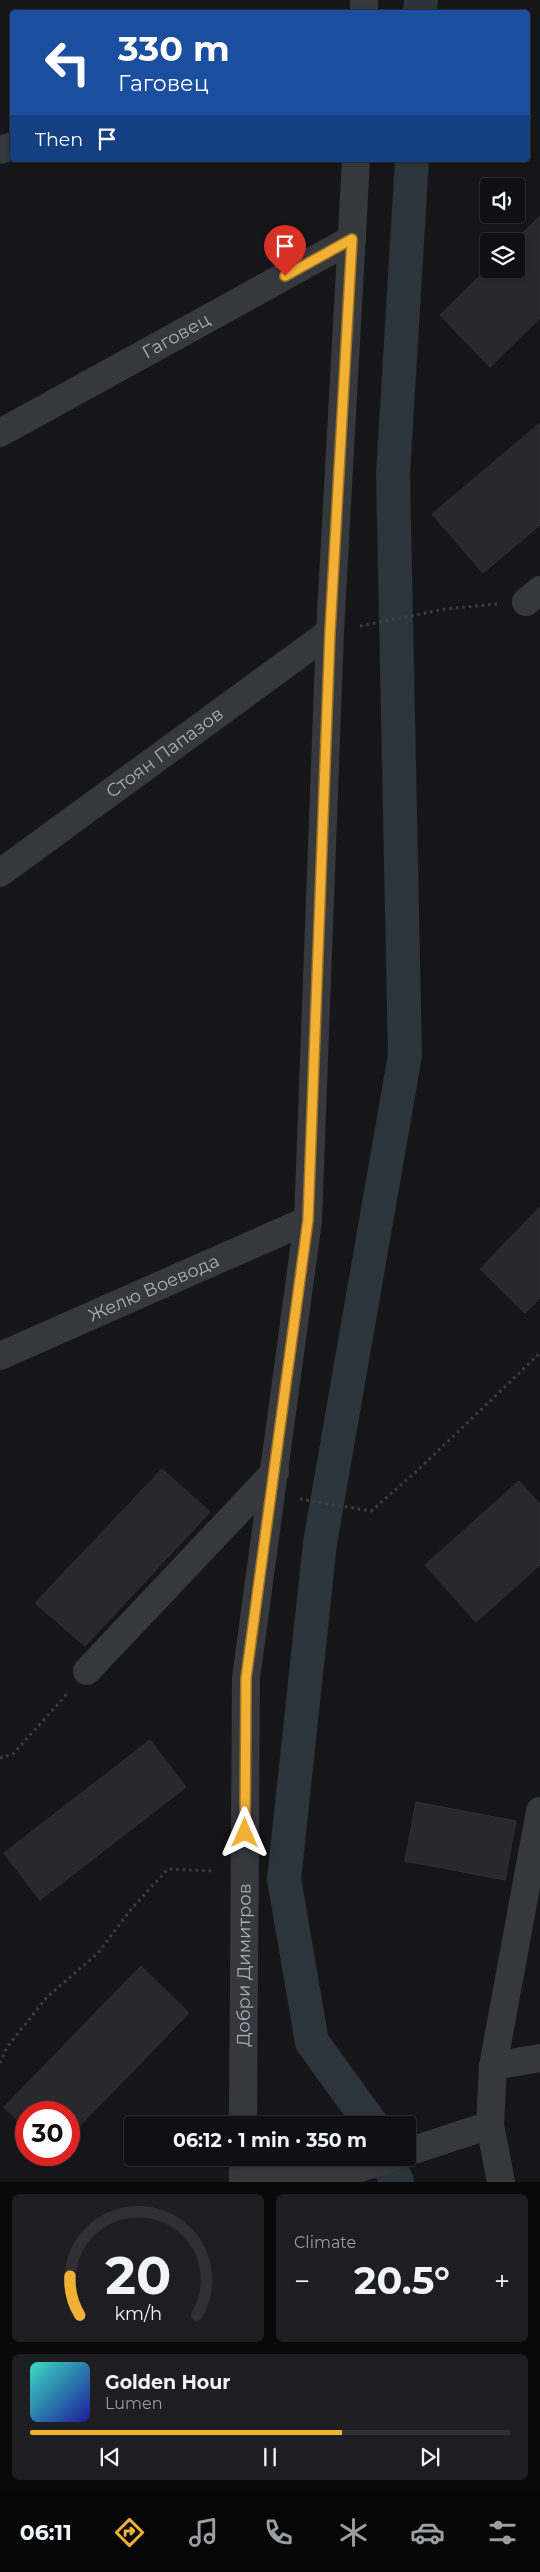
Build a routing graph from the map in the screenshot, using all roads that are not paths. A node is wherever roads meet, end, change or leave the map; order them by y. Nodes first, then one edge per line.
1 (356, 162) edge
2 (352, 239) junction
3 (0, 433) edge
4 (330, 632) junction
5 (0, 873) edge
6 (308, 1220) junction
7 (0, 1356) edge
8 (275, 1472) junction
9 (87, 1671) road end
10 (540, 1811) edge
11 (540, 2058) edge
12 (493, 2066) junction
13 (243, 2116) edge
14 (490, 2125) junction
15 (416, 2149) edge
16 (243, 2166) edge
17 (366, 2166) edge
18 (244, 2182) edge
19 (501, 2182) edge

1 - 2 street, Добри Димитров
2 - 3 street, Гаговец
2 - 4 street, Добри Димитров
4 - 5 street, Стоян Папазов
4 - 6 street, Добри Димитров
6 - 7 street, Желю Воевода
6 - 8 street, Добри Димитров
8 - 9 street
8 - 13 street, Добри Димитров
10 - 12 street
11 - 12 street
12 - 14 street
14 - 15 street
14 - 19 street
16 - 18 street
17 - 18 street

